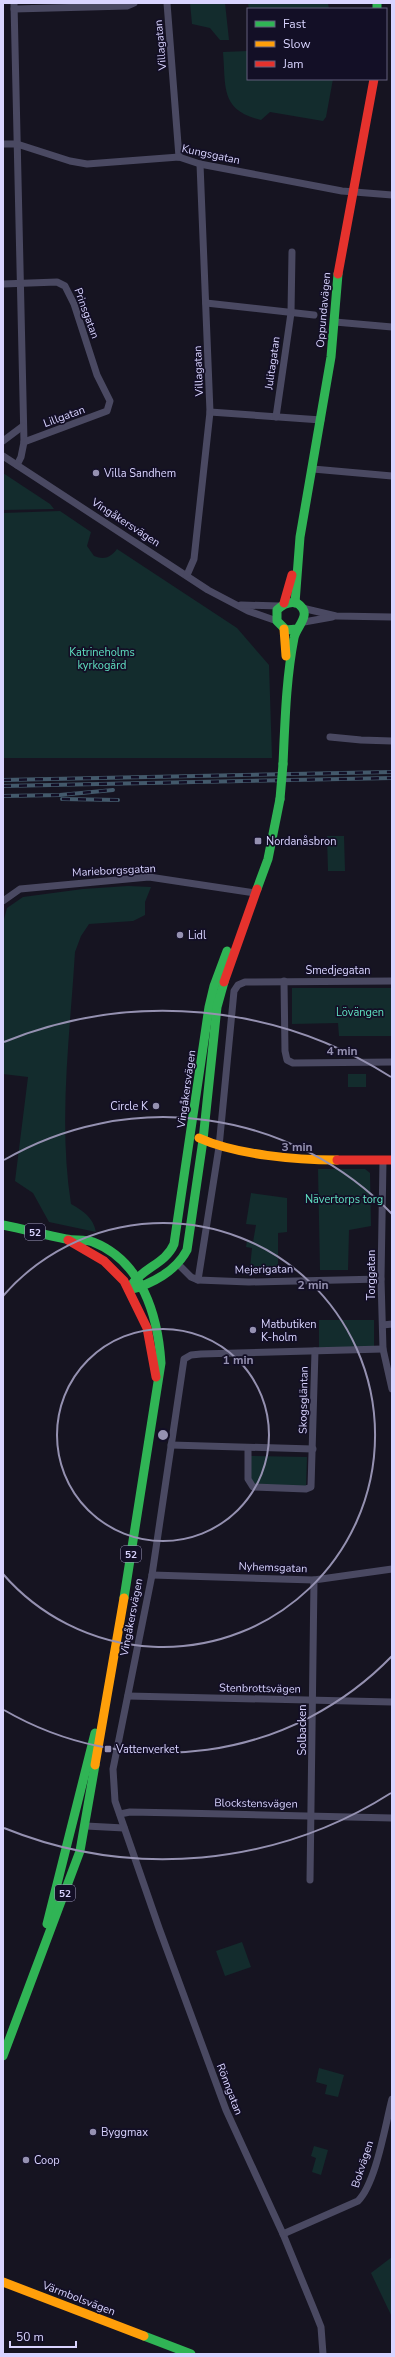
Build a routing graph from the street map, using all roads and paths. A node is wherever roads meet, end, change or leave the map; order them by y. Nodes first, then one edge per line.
1 (134, 3) edge
2 (167, 3) edge
3 (14, 6) edge
4 (374, 80) edge
5 (3, 144) edge
6 (17, 144) junction
7 (179, 157) junction
8 (200, 164) junction
9 (353, 191) junction
10 (392, 195) edge
11 (292, 252) dead end
12 (20, 283) junction
13 (3, 284) edge
14 (206, 303) junction
15 (291, 313) junction
16 (314, 315) dead end
17 (335, 322) junction
18 (392, 327) edge
19 (109, 406) joint
20 (210, 412) junction
21 (276, 417) junction
22 (321, 420) junction
23 (23, 426) junction
24 (3, 441) edge
25 (24, 442) junction
26 (3, 456) edge
27 (17, 465) junction
28 (313, 469) junction
29 (392, 476) edge
30 (300, 544) junction
31 (187, 575) junction
32 (237, 605) junction
33 (282, 605) junction
34 (299, 605) junction
35 (336, 616) junction
36 (392, 618) edge
37 (277, 621) junction
38 (304, 622) junction
39 (284, 628) junction
40 (297, 629) junction
41 (288, 688) junction
42 (330, 737) dead end
43 (392, 741) edge
44 (254, 893) junction
45 (3, 902) edge
46 (392, 981) edge
47 (284, 982) junction
48 (392, 1062) edge
49 (192, 1136) junction
50 (203, 1140) junction
51 (219, 1147) junction
52 (387, 1161) edge
53 (3, 1225) edge
54 (67, 1239) junction
55 (170, 1254) junction
56 (178, 1264) junction
57 (136, 1278) junction
58 (381, 1279) junction
59 (198, 1280) junction
60 (142, 1288) junction
61 (129, 1290) junction
62 (392, 1324) edge
63 (383, 1325) junction
64 (383, 1349) junction
65 (315, 1351) junction
66 (157, 1380) junction
67 (392, 1388) edge
68 (171, 1445) junction
69 (248, 1448) junction
70 (313, 1448) junction
71 (392, 1569) edge
72 (152, 1575) junction
73 (314, 1580) junction
74 (110, 1678) junction
75 (128, 1696) junction
76 (313, 1700) junction
77 (392, 1702) edge
78 (120, 1814) junction
79 (311, 1816) junction
80 (392, 1818) edge
81 (72, 1822) junction
82 (86, 1826) junction
83 (124, 1828) junction
84 (310, 1880) dead end
85 (39, 1959) junction
86 (3, 2056) edge
87 (392, 2099) edge
88 (283, 2234) junction
89 (3, 2282) edge
90 (191, 2354) edge
91 (323, 2354) edge

1 - 3 street
2 - 7 street, Villagatan
3 - 6 street
4 - 9 main road, Oppundavägen
5 - 6 street, Kungsgatan
6 - 7 street, Kungsgatan
6 - 12 street
7 - 8 street, Kungsgatan
8 - 9 street, Kungsgatan
8 - 14 street, Villagatan
9 - 10 street, Kungsgatan
9 - 17 main road, Oppundavägen
11 - 15 street, Julitagatan
12 - 13 street, Prinsgatan
12 - 19 street, Prinsgatan
12 - 23 street
14 - 15 street
14 - 20 street, Villagatan
15 - 16 street
15 - 21 street, Julitagatan
17 - 18 street
17 - 22 main road, Oppundavägen
19 - 25 street, Lillgatan
20 - 21 street
20 - 31 street, Villagatan
21 - 22 street
22 - 28 main road, Oppundavägen
23 - 24 street
23 - 25 street
25 - 27 street
26 - 27 street, Vingåkersvägen
27 - 31 street, Vingåkersvägen
28 - 29 street
28 - 30 main road, Oppundavägen
30 - 33 main road, Oppundavägen
30 - 34 main road, Oppundavägen
31 - 32 street, Vingåkersvägen
32 - 33 street, Vingåkersvägen
32 - 37 street, Vingåkersvägen
33 - 34 main road, Vingåkersvägen
33 - 37 main road
34 - 35 street
34 - 38 main road
35 - 36 street
35 - 38 street
37 - 39 main road, Vingåkersvägen
38 - 40 main road
39 - 40 main road
39 - 41 main road, Vingåkersvägen
40 - 41 main road, Vingåkersvägen
41 - 44 main road, Vingåkersvägen, bridge
42 - 43 street
44 - 45 street, Marieborgsgatan
44 - 49 main road, Vingåkersvägen
44 - 50 main road, Vingåkersvägen
46 - 47 street, Smedjegatan
47 - 48 street
47 - 51 street
49 - 50 main road
49 - 55 main road, Vingåkersvägen
50 - 51 main road
50 - 56 main road, Vingåkersvägen
51 - 52 main road
51 - 59 street
52 - 58 street, Torggatan
53 - 54 main road, 52
54 - 57 main road, 52
54 - 61 main road, 52
55 - 56 main road
55 - 57 main road
56 - 59 street
56 - 60 main road, Vingåkersvägen
57 - 60 main road, Vingåkersvägen / 52
57 - 61 main road
58 - 59 street, Mejerigatan
58 - 63 street, Torggatan
60 - 61 main road, Vingåkersvägen
60 - 66 main road, Vingåkersvägen / 52
61 - 66 main road, Vingåkersvägen / 52
62 - 63 street
63 - 64 street, Torggatan
64 - 65 street
64 - 67 street, Torggatan
65 - 68 street, Vingåkersvägen
65 - 70 street, Skogsgläntan
66 - 74 main road, Vingåkersvägen / 52
68 - 69 street, Skogsgläntan
68 - 72 street, Vingåkersvägen
69 - 70 street, Skogsgläntan
69 - 70 street, Skogsgläntan
71 - 73 street, Nyhemsgatan
72 - 73 street, Nyhemsgatan
72 - 75 street, Vingåkersvägen
73 - 76 street, Solbacken
74 - 81 main road, Vingåkersvägen / 52
74 - 82 main road, Vingåkersvägen / 52
75 - 76 street, Stenbrottsvägen
75 - 78 street, Vingåkersvägen
76 - 77 street, Stenbrottsvägen
76 - 79 street, Solbacken
78 - 79 street, Blockstensvägen
78 - 83 street, Rönngatan
79 - 80 street, Blockstensvägen
79 - 84 street, Solbacken
81 - 82 main road
81 - 85 main road, Vingåkersvägen / 52
82 - 83 street
82 - 85 main road, Vingåkersvägen / 52
83 - 88 street, Rönngatan
85 - 86 main road, Vingåkersvägen / 52
87 - 88 street, Bokvägen
88 - 91 street, Rönngatan
89 - 90 main road, Värmbolsvägen

